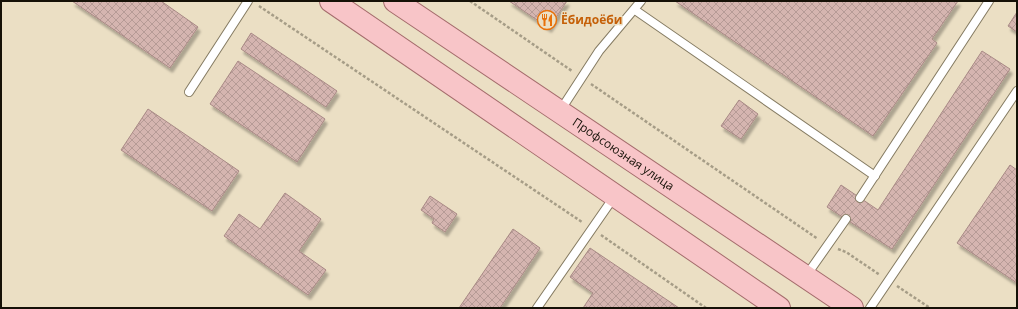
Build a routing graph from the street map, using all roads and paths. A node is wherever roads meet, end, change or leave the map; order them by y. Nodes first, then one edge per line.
1 (248, 1) edge
2 (331, 1) edge
3 (395, 1) edge
4 (470, 1) edge
5 (641, 1) edge
6 (989, 1) edge
7 (258, 5) dead end
8 (635, 10) junction
9 (581, 78) junction
10 (1017, 90) edge
11 (190, 92) dead end
12 (559, 112) junction
13 (875, 176) junction
14 (614, 197) junction
15 (860, 198) dead end
16 (846, 219) dead end
17 (592, 228) junction
18 (828, 245) junction
19 (805, 277) junction
20 (889, 280) junction
21 (537, 308) edge
22 (706, 308) edge
23 (779, 308) edge
24 (852, 308) edge
25 (870, 308) edge
26 (930, 308) edge

1 - 11 lane
2 - 14 main road
3 - 12 main road, Профсоюзная улица
4 - 9 path
5 - 8 lane
6 - 13 lane
7 - 17 path
8 - 9 lane
8 - 13 lane
9 - 12 lane
9 - 18 path
10 - 20 lane
12 - 19 main road, Профсоюзная улица
13 - 15 lane
14 - 17 lane
14 - 23 main road
16 - 18 lane
17 - 21 lane
17 - 22 path
18 - 19 lane
18 - 20 path
19 - 24 main road, Профсоюзная улица
20 - 25 lane
20 - 26 path

